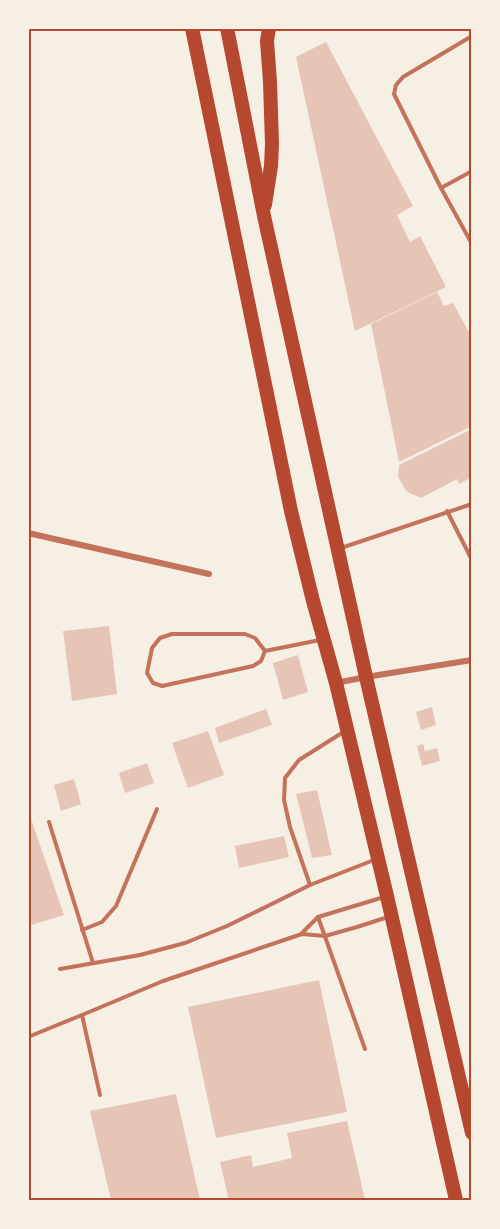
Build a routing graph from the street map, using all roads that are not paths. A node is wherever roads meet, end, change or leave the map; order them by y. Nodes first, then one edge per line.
1 (192, 28) edge
2 (227, 28) edge
3 (269, 28) edge
4 (471, 36) edge
5 (471, 171) edge
6 (441, 188) junction
7 (264, 216) junction
8 (471, 244) edge
9 (471, 504) edge
10 (447, 511) junction
11 (28, 533) edge
12 (338, 549) junction
13 (471, 560) edge
14 (209, 574) dead end
15 (323, 639) junction
16 (265, 651) junction
17 (471, 660) edge
18 (366, 677) junction
19 (336, 683) junction
20 (347, 730) junction
21 (157, 809) dead end
22 (49, 822) dead end
23 (378, 858) junction
24 (310, 885) junction
25 (387, 896) junction
26 (392, 915) junction
27 (318, 917) junction
28 (82, 930) junction
29 (302, 934) junction
30 (325, 936) junction
31 (93, 963) junction
32 (60, 969) dead end
33 (82, 1015) junction
34 (28, 1037) edge
35 (365, 1049) dead end
36 (100, 1095) dead end
37 (471, 1133) edge
38 (456, 1200) edge

1 - 15 highway
2 - 7 highway
3 - 7 highway
4 - 6 lane
5 - 6 lane
6 - 8 lane
7 - 12 highway
9 - 10 lane
10 - 12 lane
10 - 13 lane
11 - 14 street
12 - 18 highway
15 - 16 lane
15 - 19 highway
16 - 16 lane
17 - 18 street
18 - 19 street
18 - 37 highway
19 - 20 highway
20 - 23 highway
20 - 24 lane
21 - 28 lane
22 - 28 lane
23 - 24 lane
23 - 25 highway
24 - 31 lane
25 - 26 highway
25 - 27 lane
26 - 30 lane
26 - 38 highway
27 - 29 lane
27 - 30 lane
28 - 31 lane
29 - 30 lane
29 - 33 lane
30 - 35 lane
31 - 32 lane
33 - 34 lane
33 - 36 lane

